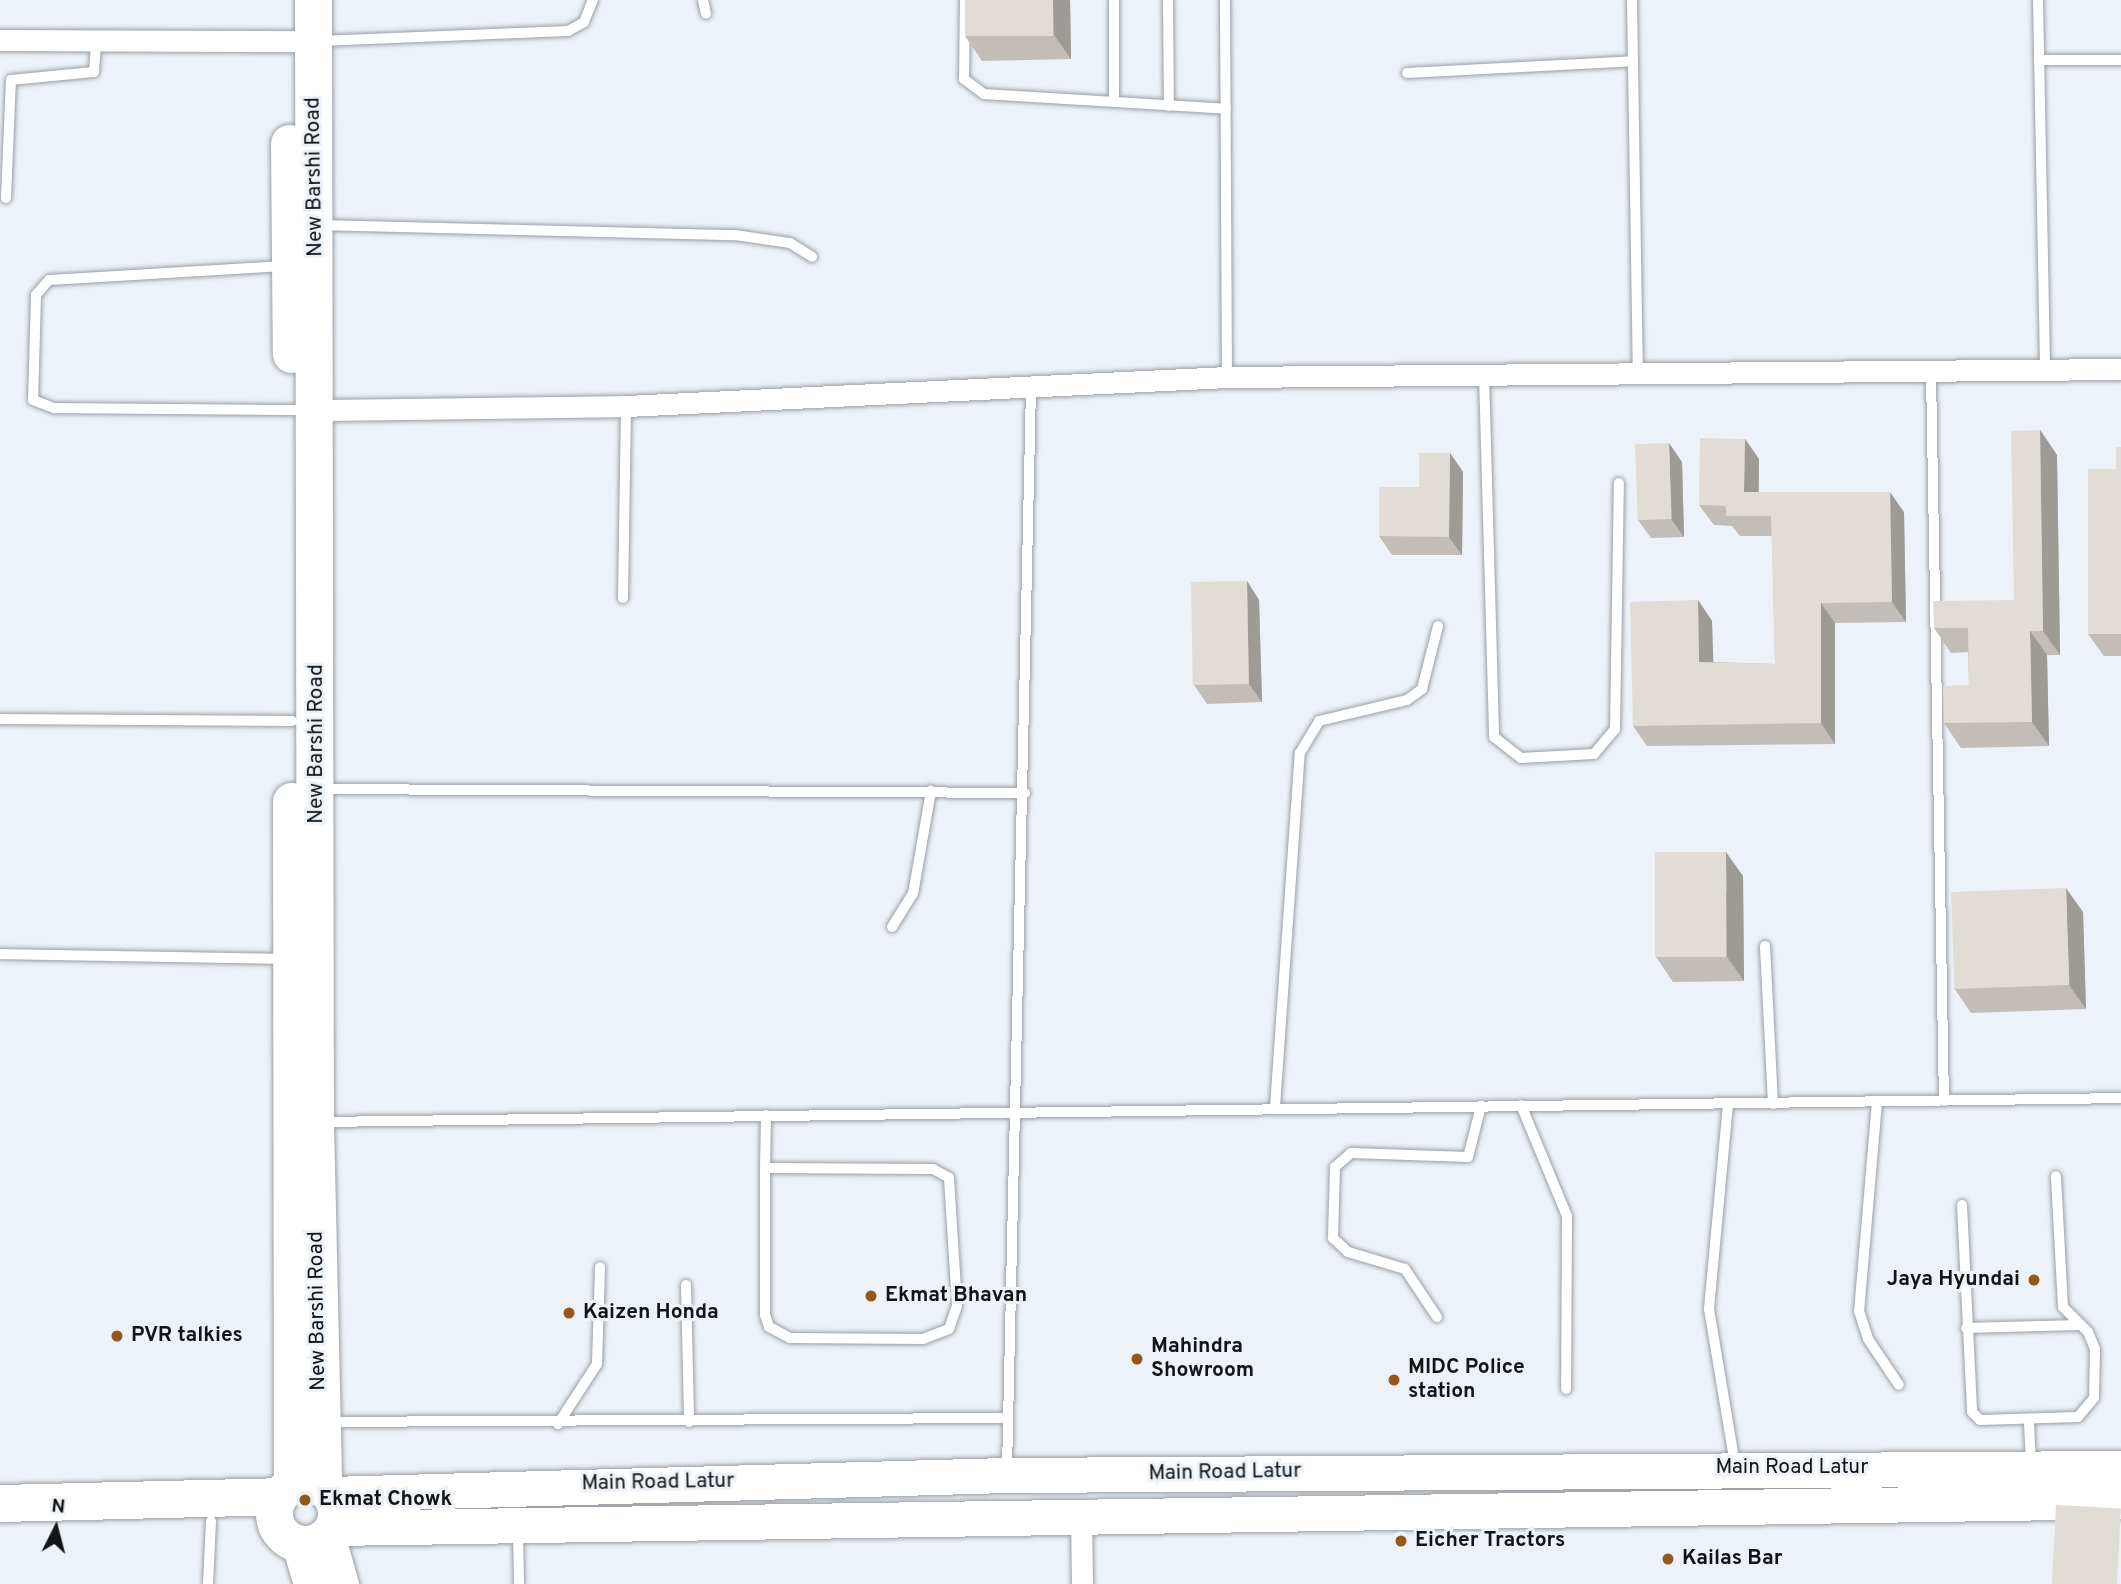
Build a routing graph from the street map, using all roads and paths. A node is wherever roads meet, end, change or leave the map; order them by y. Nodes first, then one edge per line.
1 (288, 0) edge
2 (313, 0) edge
3 (593, 0) edge
4 (703, 0) edge
5 (965, 0) edge
6 (1114, 0) edge
7 (1168, 0) edge
8 (1225, 0) edge
9 (1632, 0) edge
10 (2038, 0) edge
11 (706, 14) dead end
12 (0, 40) edge
13 (301, 41) junction
14 (96, 43) junction
15 (2039, 60) junction
16 (2121, 60) edge
17 (1633, 61) junction
18 (1407, 73) dead end
19 (1114, 102) junction
20 (1169, 106) junction
21 (1226, 109) junction
22 (6, 198) dead end
23 (315, 225) junction
24 (812, 257) dead end
25 (290, 266) junction
26 (2045, 368) junction
27 (2121, 369) edge
28 (1638, 372) junction
29 (1931, 373) junction
30 (1484, 374) junction
31 (1227, 377) junction
32 (1031, 388) junction
33 (626, 406) junction
34 (304, 410) junction
35 (1619, 483) dead end
36 (623, 598) dead end
37 (1438, 625) dead end
38 (0, 719) edge
39 (292, 721) junction
40 (316, 789) junction
41 (931, 791) junction
42 (1025, 793) junction
43 (892, 927) dead end
44 (1765, 946) dead end
45 (0, 954) edge
46 (291, 959) junction
47 (2121, 1098) edge
48 (1944, 1101) junction
49 (1877, 1102) junction
50 (1728, 1104) junction
51 (1773, 1104) junction
52 (1521, 1105) junction
53 (1481, 1106) junction
54 (1275, 1107) junction
55 (1014, 1109) junction
56 (766, 1115) junction
57 (302, 1123) junction
58 (765, 1168) junction
59 (2056, 1176) dead end
60 (1962, 1205) dead end
61 (600, 1267) dead end
62 (686, 1284) dead end
63 (1437, 1317) dead end
64 (2079, 1325) junction
65 (1966, 1328) junction
66 (1899, 1385) dead end
67 (1566, 1389) dead end
68 (1004, 1418) junction
69 (319, 1422) junction
70 (689, 1422) junction
71 (2029, 1422) junction
72 (558, 1424) junction
73 (1735, 1468) junction
74 (2121, 1468) edge
75 (2031, 1470) junction
76 (1007, 1475) junction
77 (2121, 1501) edge
78 (0, 1503) edge
79 (307, 1511) junction
80 (1081, 1513) junction
81 (211, 1521) junction
82 (518, 1522) junction
83 (0, 1527) edge
84 (208, 1584) edge
85 (311, 1584) edge
86 (341, 1584) edge
87 (519, 1584) edge
88 (1082, 1584) edge

1 - 13 highway, New Barshi Road
2 - 13 highway, New Barshi Road
3 - 13 lane
4 - 11 lane
5 - 19 lane
6 - 19 lane
7 - 20 lane
8 - 21 lane
9 - 17 lane
10 - 15 lane
12 - 14 street
13 - 14 street
13 - 23 highway, New Barshi Road
13 - 25 highway, New Barshi Road
14 - 22 lane
15 - 16 lane
15 - 26 lane
17 - 18 lane
17 - 28 lane
19 - 20 lane
20 - 21 lane
21 - 31 lane
23 - 24 lane
23 - 34 highway, New Barshi Road
25 - 34 highway, New Barshi Road
25 - 34 lane
26 - 27 street
26 - 29 street
28 - 29 street
28 - 30 street
29 - 48 lane
30 - 31 street
30 - 35 lane
31 - 32 street
32 - 33 street
32 - 42 lane
33 - 34 street
33 - 36 lane
34 - 39 highway, New Barshi Road
34 - 40 highway, New Barshi Road
37 - 54 lane
38 - 39 lane
39 - 46 highway, New Barshi Road
40 - 41 lane
40 - 57 highway, New Barshi Road
41 - 42 lane
41 - 43 lane
42 - 55 lane
44 - 51 lane
45 - 46 lane
46 - 57 highway, New Barshi Road
47 - 48 lane
48 - 49 lane
49 - 51 lane
49 - 66 lane
50 - 51 lane
50 - 52 lane
50 - 73 lane
52 - 53 lane
52 - 67 lane
53 - 54 lane
53 - 63 lane
54 - 55 lane
55 - 56 lane
55 - 68 lane
56 - 57 lane
56 - 58 lane
57 - 69 highway, New Barshi Road
57 - 79 highway, New Barshi Road
58 - 58 lane
59 - 64 lane
60 - 65 lane
61 - 72 lane
62 - 70 lane
64 - 65 lane
64 - 71 lane
65 - 71 lane
68 - 70 lane
68 - 76 lane
69 - 72 lane
69 - 79 highway, New Barshi Road
70 - 72 lane
71 - 75 lane
73 - 75 main road, Main Road Latur
73 - 76 main road, Main Road Latur
74 - 75 main road, Main Road Latur
76 - 79 main road, Main Road Latur
77 - 80 main road, Main Road Latur
78 - 79 highway
79 - 81 highway
79 - 82 main road, Main Road Latur
79 - 85 main road, New Barshi Road
79 - 86 main road, New Barshi Road
80 - 82 main road, Main Road Latur
80 - 88 street
81 - 83 highway
81 - 84 lane
82 - 87 lane

